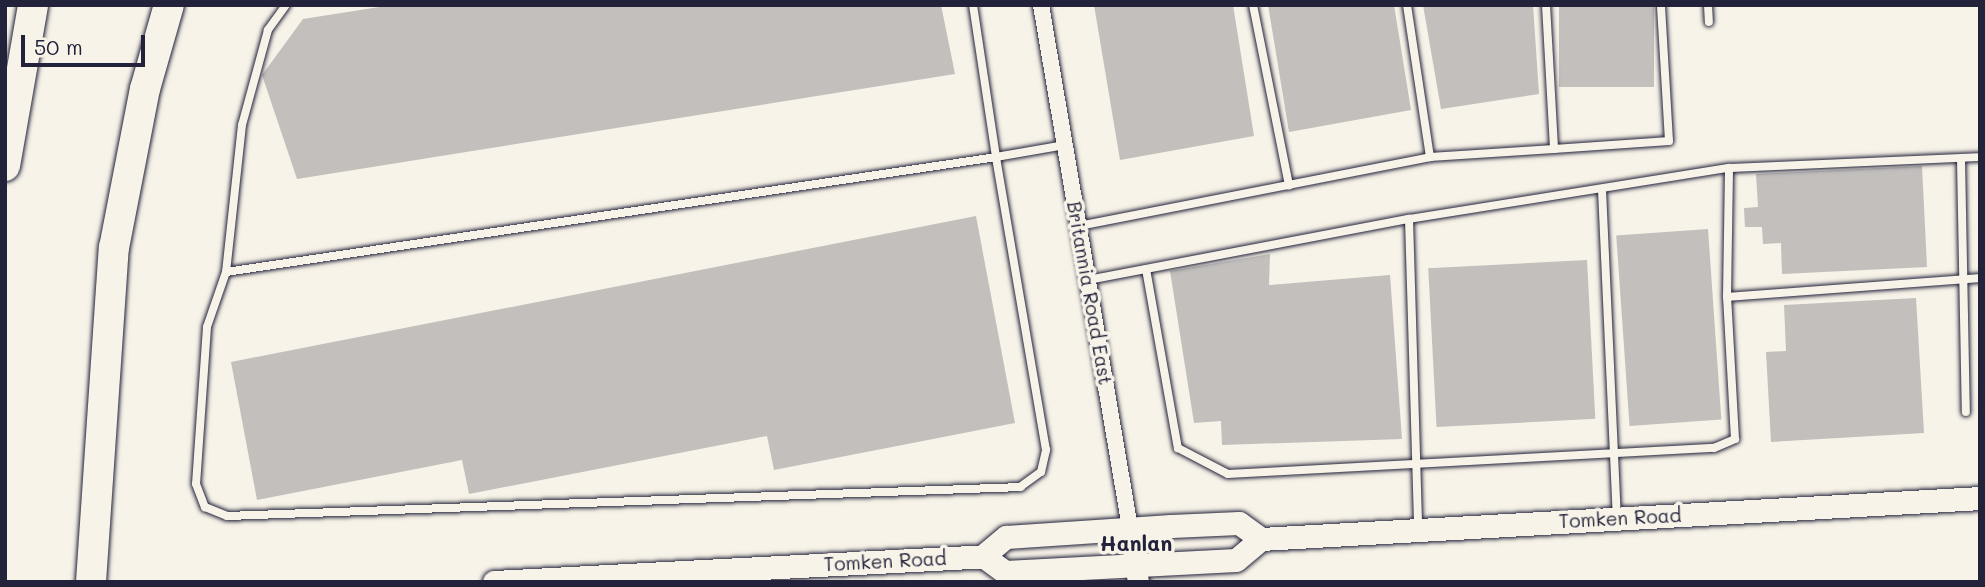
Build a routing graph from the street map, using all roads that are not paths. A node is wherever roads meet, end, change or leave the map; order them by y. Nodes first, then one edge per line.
1 (33, 5) edge
2 (169, 5) edge
3 (286, 5) edge
4 (973, 5) edge
5 (1041, 5) edge
6 (1253, 5) edge
7 (1407, 5) edge
8 (1546, 5) edge
9 (1661, 5) edge
10 (1708, 5) edge
11 (1709, 22) dead end
12 (1065, 145) junction
13 (1554, 149) junction
14 (996, 157) junction
15 (1430, 157) junction
16 (1980, 157) edge
17 (1961, 160) junction
18 (5, 166) edge
19 (1729, 168) junction
20 (1289, 185) junction
21 (1602, 190) junction
22 (1409, 219) junction
23 (1079, 226) junction
24 (1146, 269) junction
25 (226, 272) junction
26 (1980, 278) edge
27 (1088, 280) junction
28 (1961, 280) junction
29 (1727, 297) junction
30 (1966, 412) dead end
31 (1614, 455) junction
32 (1417, 463) junction
33 (1980, 498) edge
34 (1617, 517) junction
35 (1130, 528) junction
36 (1419, 529) junction
37 (1261, 539) junction
38 (983, 556) junction
39 (1137, 573) edge
40 (550, 580) edge
41 (92, 582) edge
42 (494, 582) edge

1 - 18 highway
2 - 41 highway
3 - 25 lane
4 - 14 lane
5 - 12 street, Britannia Road East
6 - 20 lane
7 - 15 lane
8 - 13 lane
9 - 13 lane
10 - 11 lane
12 - 14 lane
12 - 23 street, Britannia Road East
13 - 15 lane
14 - 25 lane
14 - 25 lane
15 - 20 lane
16 - 17 lane
17 - 19 lane
17 - 28 lane
19 - 21 lane
19 - 29 lane
20 - 23 lane
21 - 22 lane
21 - 31 lane
22 - 24 lane
22 - 32 lane
23 - 27 street, Britannia Road East
24 - 27 lane
24 - 32 lane
26 - 28 lane
27 - 35 street, Britannia Road East
28 - 29 lane
28 - 30 lane
29 - 31 lane
31 - 32 lane
31 - 34 lane
32 - 36 lane
33 - 34 main road, Tomken Road
34 - 36 main road, Tomken Road
35 - 37 main road
35 - 38 main road
35 - 39 street, Britannia Road East
36 - 37 main road, Tomken Road
37 - 39 main road
38 - 39 main road
38 - 40 main road, Tomken Road
40 - 42 main road, Tomken Road

